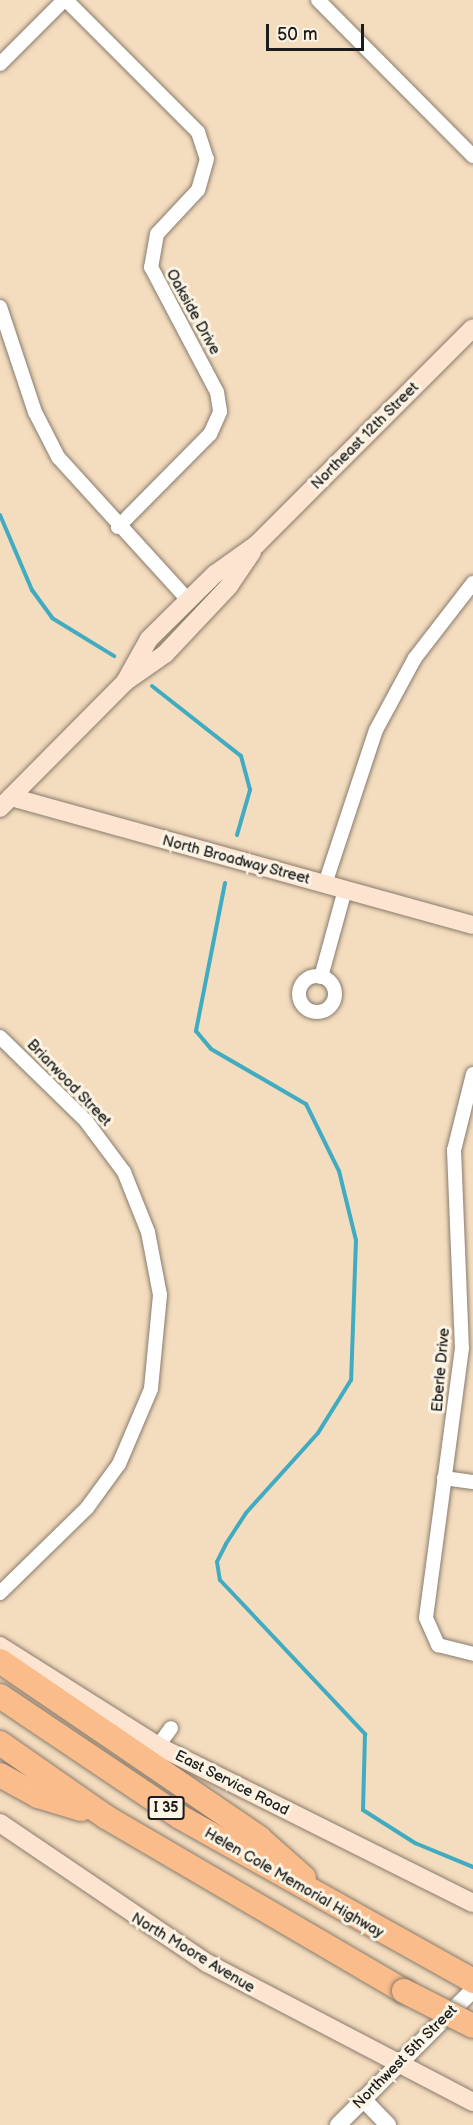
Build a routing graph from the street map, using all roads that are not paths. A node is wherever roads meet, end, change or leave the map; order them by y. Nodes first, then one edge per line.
1 (65, 0) edge
2 (318, 0) edge
3 (0, 64) edge
4 (473, 156) edge
5 (0, 307) edge
6 (473, 328) edge
7 (118, 527) junction
8 (257, 544) junction
9 (473, 583) edge
10 (188, 600) junction
11 (207, 610) junction
12 (124, 682) junction
13 (4, 800) edge
14 (325, 884) junction
15 (345, 890) junction
16 (473, 925) edge
17 (321, 977) dead end
18 (0, 1037) edge
19 (473, 1074) edge
20 (444, 1478) junction
21 (473, 1482) edge
22 (0, 1593) edge
23 (0, 1646) edge
24 (473, 1654) edge
25 (0, 1661) edge
26 (0, 1696) edge
27 (171, 1728) dead end
28 (0, 1743) edge
29 (158, 1746) junction
30 (0, 1775) edge
31 (106, 1817) junction
32 (0, 1823) edge
33 (473, 1903) edge
34 (339, 1910) junction
35 (473, 1982) edge
36 (473, 1990) edge
37 (473, 2026) edge
38 (398, 2064) junction
39 (363, 2099) junction
40 (473, 2102) edge
41 (338, 2125) edge
42 (388, 2125) edge

1 - 3 street
1 - 7 street, Oakside Drive
2 - 4 street
5 - 7 street
6 - 8 main road, Northeast 12th Street
7 - 10 street
8 - 10 main road, Northeast 12th Street
8 - 11 main road, Northeast 12th Street
9 - 14 street
10 - 11 main road
10 - 12 main road, Northeast 12th Street
11 - 12 main road, Northeast 12th Street
12 - 13 main road
13 - 14 main road, North Broadway Street
14 - 15 main road, North Broadway Street
15 - 16 main road, North Broadway Street
15 - 17 street
18 - 22 street, Briarwood Street
19 - 20 street, Eberle Drive
20 - 21 street
20 - 24 street, Eberle Drive
23 - 29 main road, East Service Road
25 - 34 highway
26 - 34 highway, Helen Cole Memorial Highway / I 35
27 - 29 street
28 - 31 highway, I 35
29 - 33 main road, East Service Road
30 - 31 highway
31 - 37 highway, I 35, bridge
32 - 38 main road, North Moore Avenue
34 - 35 highway, Helen Cole Memorial Highway / I 35
36 - 38 street, Northwest 5th Street
38 - 39 street, Northwest 5th Street
38 - 40 main road, North Moore Avenue
39 - 41 street, Northwest 5th Street
39 - 42 street

